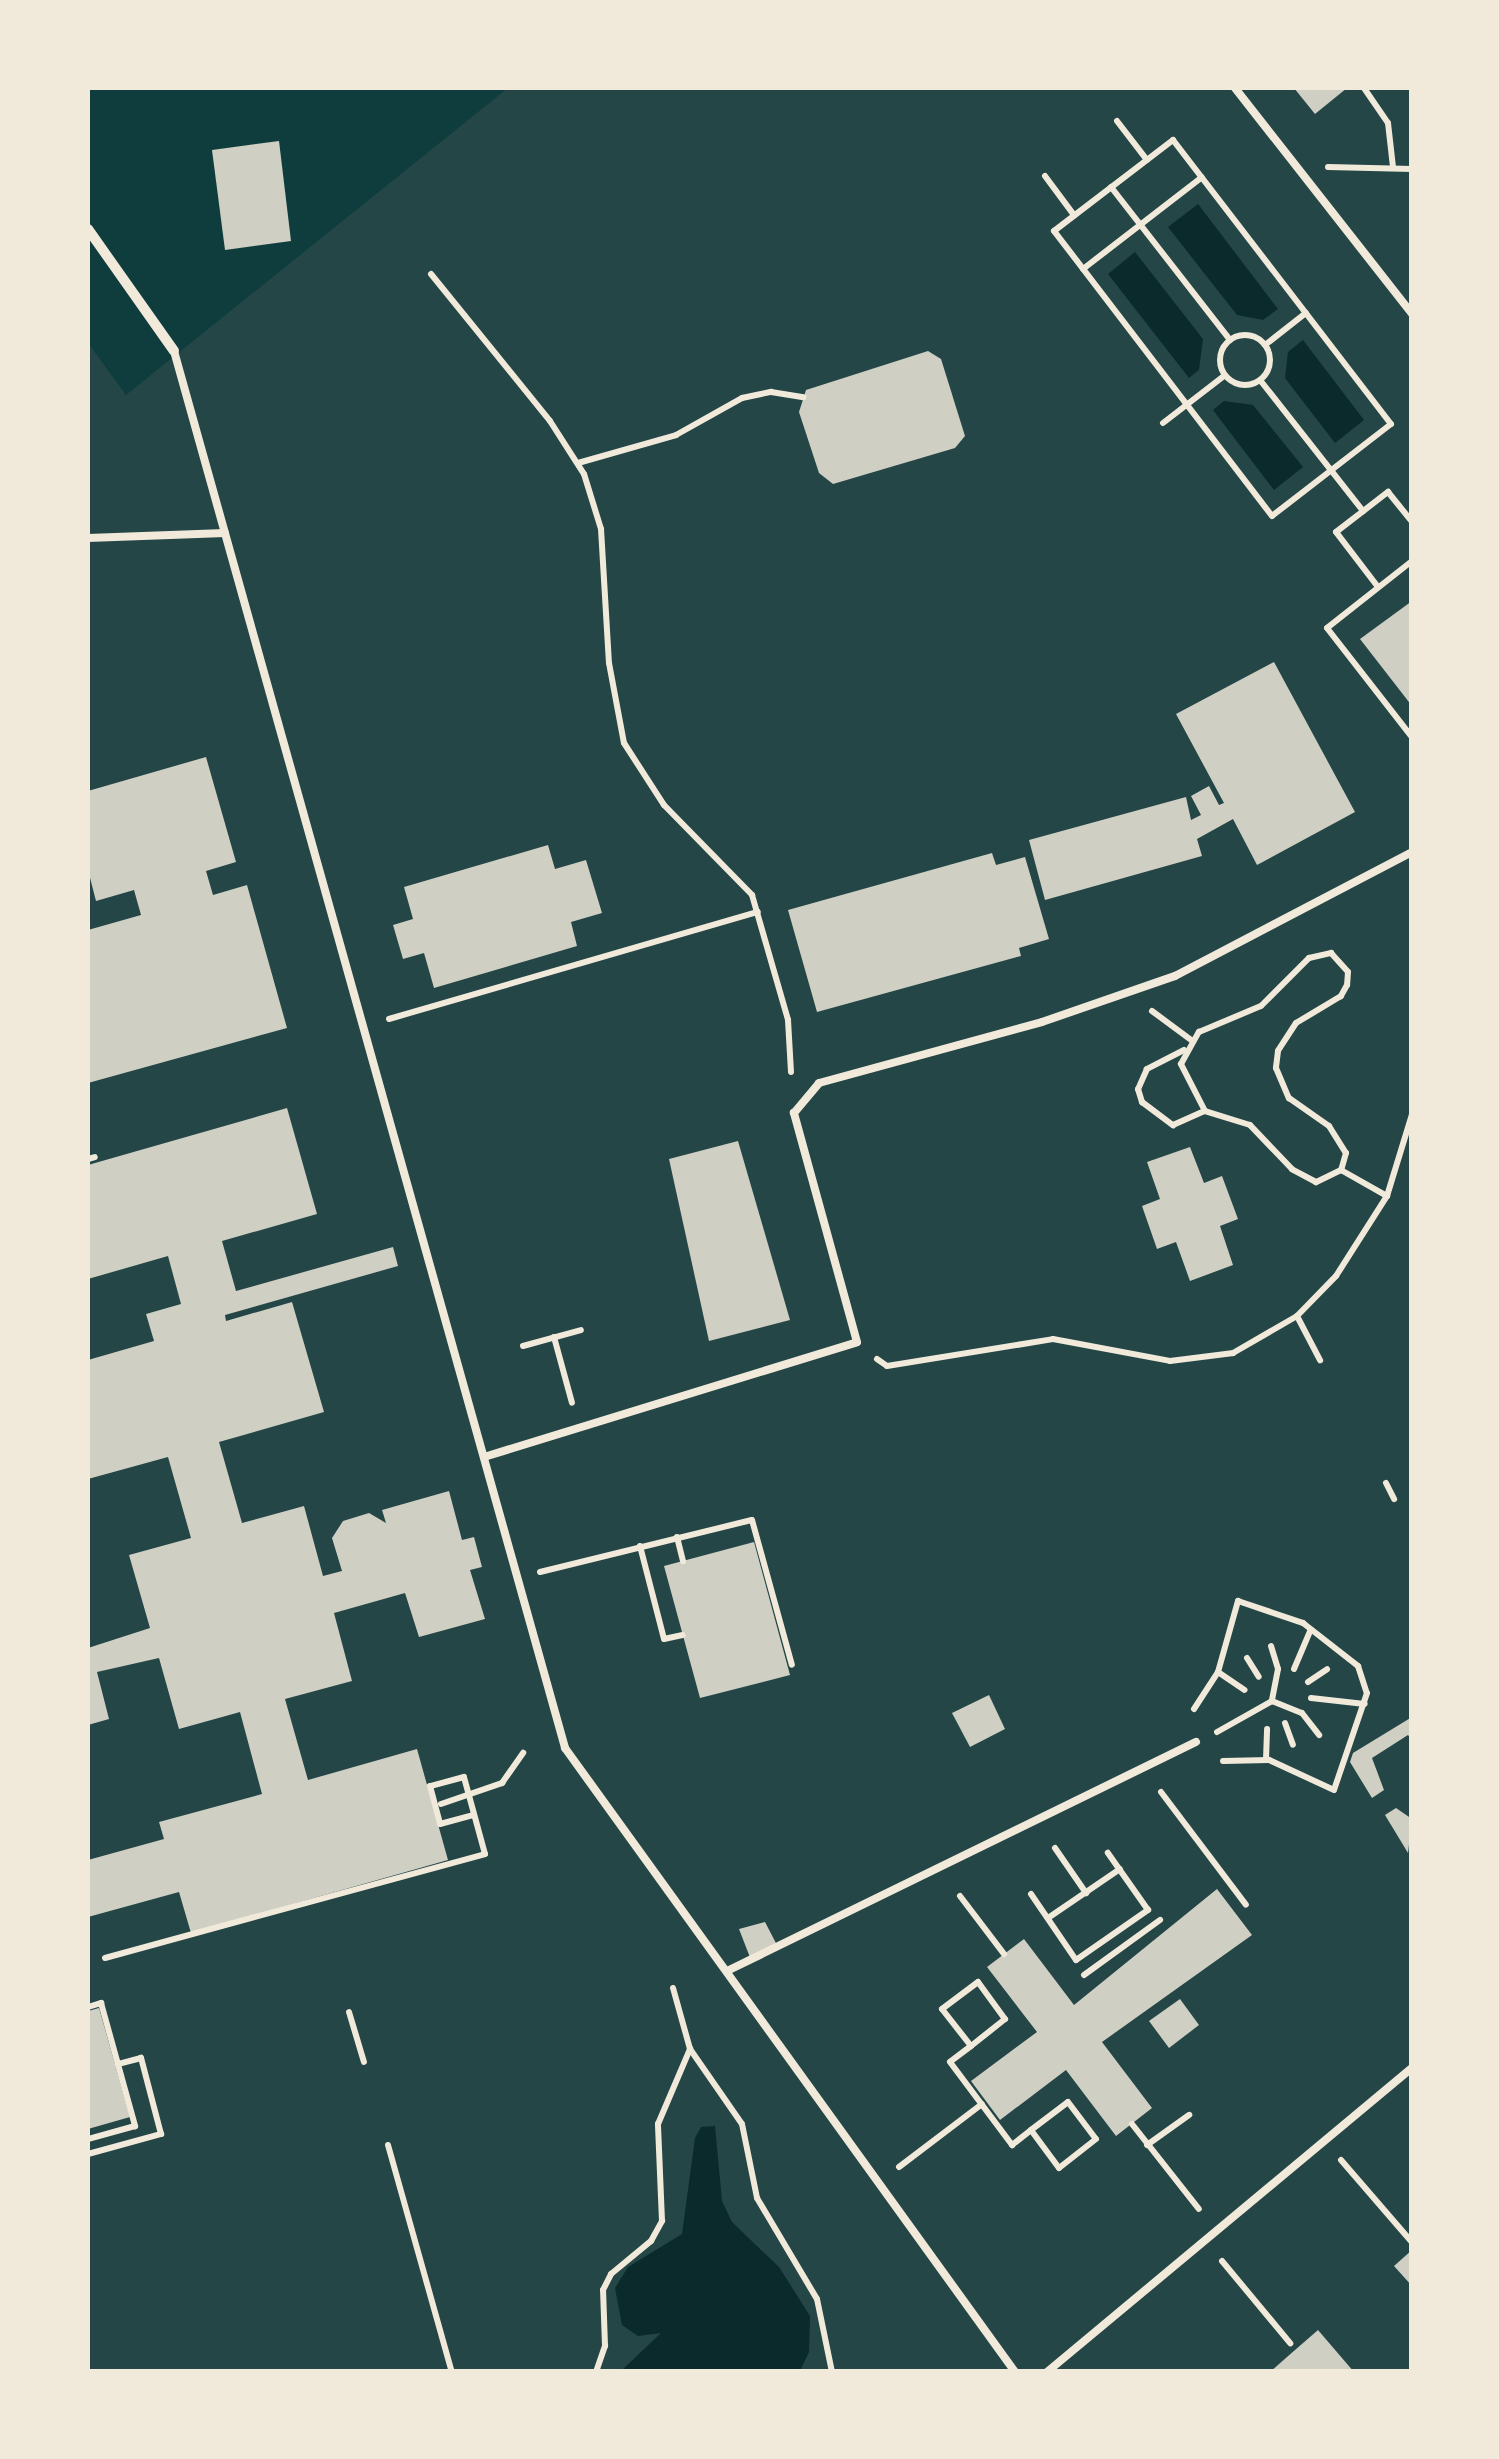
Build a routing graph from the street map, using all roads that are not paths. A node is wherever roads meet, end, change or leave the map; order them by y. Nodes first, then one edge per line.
1 (1235, 88) edge
2 (88, 229) edge
3 (1412, 314) edge
4 (174, 351) joint
5 (225, 533) junction
6 (88, 538) edge
7 (1412, 852) edge
8 (484, 1457) junction
9 (1196, 1742) dead end
10 (727, 1972) junction
11 (1412, 2068) edge
12 (1015, 2372) edge
13 (1046, 2372) edge

1 - 3 lane
2 - 4 street
4 - 5 lane
5 - 6 lane
5 - 8 lane
7 - 8 lane
8 - 10 lane
9 - 10 lane
10 - 12 lane
11 - 13 lane

